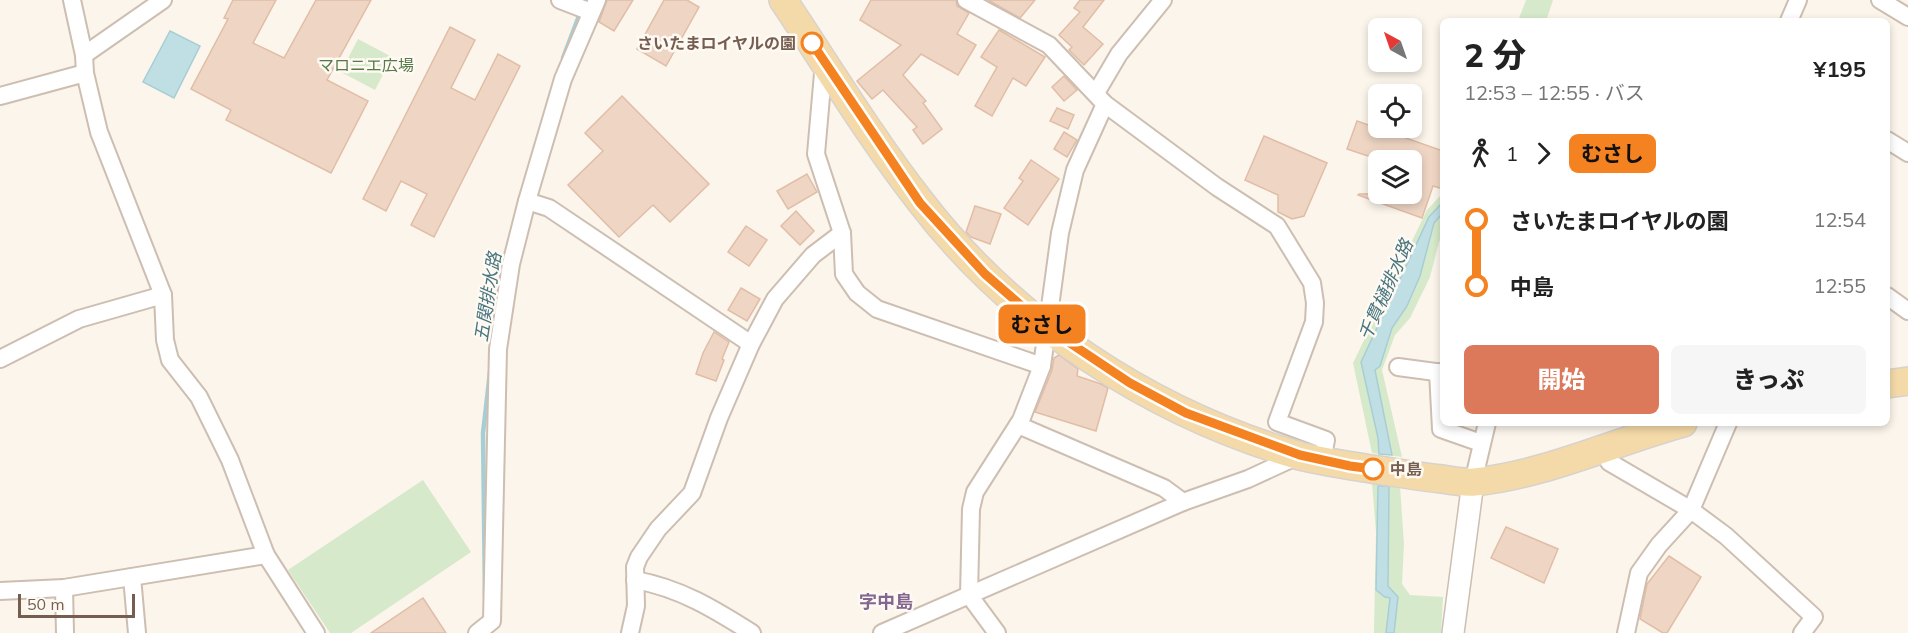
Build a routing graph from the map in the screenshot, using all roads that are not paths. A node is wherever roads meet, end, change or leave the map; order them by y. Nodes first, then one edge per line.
1 (72, 0) edge
2 (163, 0) edge
3 (562, 0) edge
4 (783, 0) edge
5 (966, 0) edge
6 (1163, 0) edge
7 (1798, 0) edge
8 (1880, 0) edge
9 (594, 6) edge
10 (1908, 17) edge
11 (1790, 18) edge
12 (84, 55) junction
13 (824, 62) junction
14 (85, 73) junction
15 (0, 96) edge
16 (1100, 98) junction
17 (1890, 142) edge
18 (1908, 153) edge
19 (527, 201) junction
20 (842, 233) junction
21 (164, 295) junction
22 (1890, 298) edge
23 (1908, 311) edge
24 (1046, 327) junction
25 (752, 344) junction
26 (0, 359) edge
27 (1042, 366) junction
28 (1398, 367) dead end
29 (1440, 373) edge
30 (1908, 381) edge
31 (1890, 384) edge
32 (1018, 425) junction
33 (1441, 426) edge
34 (1486, 426) edge
35 (1670, 426) edge
36 (1727, 426) edge
37 (1481, 443) junction
38 (1602, 448) junction
39 (1311, 458) junction
40 (1473, 482) junction
41 (1183, 502) junction
42 (1691, 510) junction
43 (266, 555) junction
44 (132, 577) junction
45 (636, 580) junction
46 (64, 588) junction
47 (0, 591) edge
48 (969, 595) junction
49 (65, 633) edge
50 (137, 633) edge
51 (316, 633) edge
52 (477, 633) edge
53 (630, 633) edge
54 (752, 633) edge
55 (882, 633) edge
56 (997, 633) edge
57 (1453, 633) edge
58 (1626, 633) edge
59 (1802, 633) edge

1 - 12 street
2 - 12 street
3 - 9 street
4 - 13 main road
5 - 16 street
6 - 16 street
7 - 11 street
8 - 10 street
9 - 19 street
12 - 14 street
13 - 20 street
13 - 24 main road
14 - 15 street
14 - 21 street
16 - 24 street
16 - 39 street
17 - 18 street
19 - 25 street
19 - 52 street
20 - 25 street
20 - 27 street
21 - 26 street
21 - 43 street
22 - 23 street
24 - 27 street
24 - 39 main road
25 - 45 street
27 - 32 street
28 - 29 street
30 - 31 main road
32 - 41 street
32 - 48 street
33 - 37 street
34 - 37 street
35 - 38 main road
36 - 42 street
37 - 40 street
38 - 40 main road
38 - 42 street
39 - 40 main road
39 - 41 street
40 - 57 street
41 - 48 street
42 - 58 street
42 - 59 street
43 - 44 street
43 - 51 street
44 - 46 street
44 - 50 street
45 - 53 street
45 - 54 street
46 - 47 street
46 - 49 street
48 - 55 street
48 - 56 street

